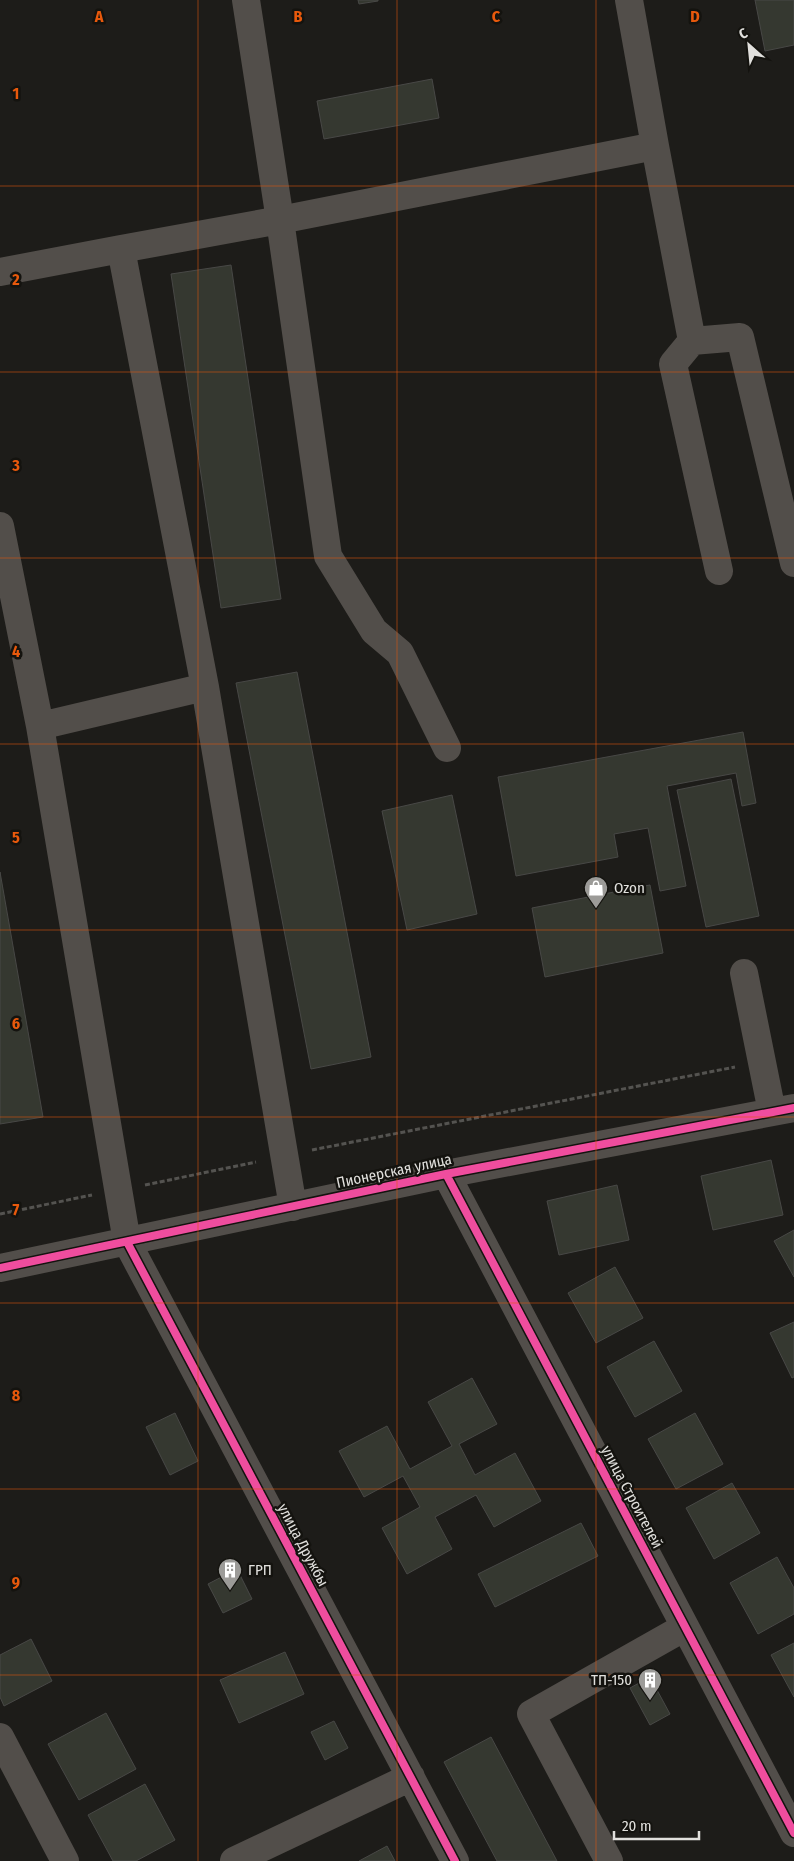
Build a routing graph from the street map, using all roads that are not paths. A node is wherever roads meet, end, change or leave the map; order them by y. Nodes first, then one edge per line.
1 (246, 0) edge
2 (629, 0) edge
3 (655, 146) junction
4 (280, 220) junction
5 (121, 249) junction
6 (0, 272) edge
7 (692, 341) junction
8 (0, 526) edge
9 (794, 563) edge
10 (719, 571) dead end
11 (204, 687) junction
12 (40, 726) junction
13 (447, 748) dead end
14 (744, 973) dead end
15 (783, 1110) edge
16 (446, 1174) junction
17 (292, 1207) junction
18 (127, 1242) junction
19 (0, 1268) edge
20 (685, 1627) junction
21 (0, 1737) edge
22 (411, 1777) junction
23 (794, 1832) edge
24 (65, 1861) edge
25 (234, 1861) edge
26 (454, 1861) edge
27 (609, 1861) edge

1 - 4 street
2 - 3 street
3 - 4 street
3 - 7 street
4 - 5 street
4 - 13 street
5 - 6 street
5 - 11 street
7 - 9 street
7 - 10 street
8 - 12 street, улица Дружбы
11 - 12 street
11 - 17 street
12 - 18 street, улица Дружбы
14 - 15 street
15 - 16 street, Пионерская улица
16 - 17 street, Пионерская улица
16 - 20 street, улица Строителей
17 - 18 street, Пионерская улица
18 - 19 street, Пионерская улица
18 - 22 street, улица Дружбы
20 - 23 street, улица Строителей
20 - 27 street
21 - 24 street
22 - 25 street
22 - 26 street, улица Дружбы

